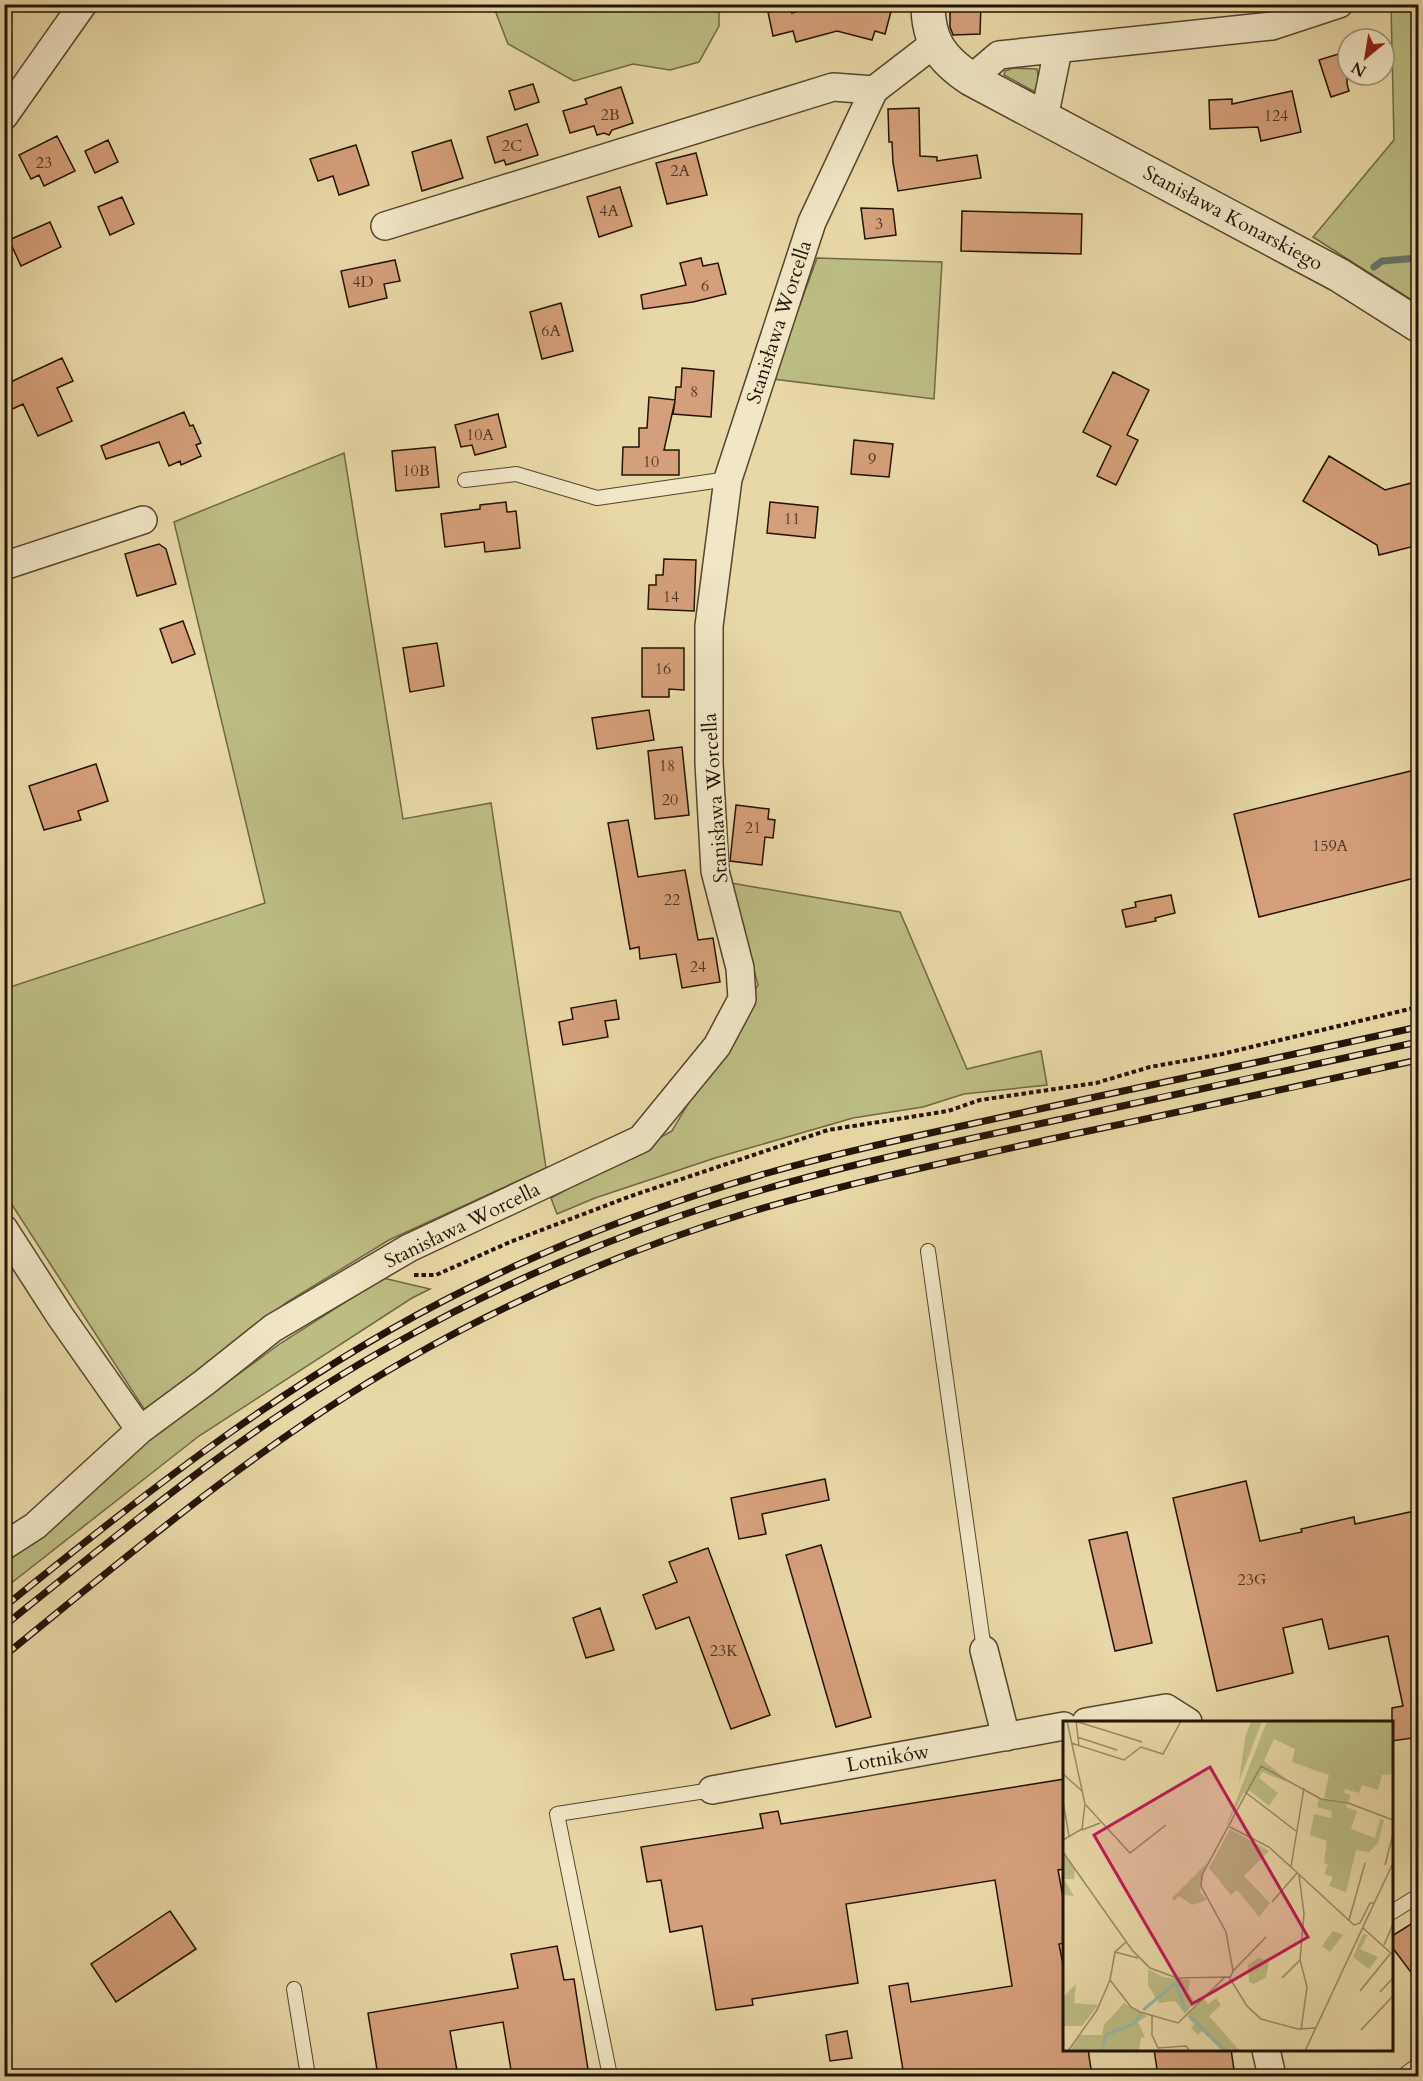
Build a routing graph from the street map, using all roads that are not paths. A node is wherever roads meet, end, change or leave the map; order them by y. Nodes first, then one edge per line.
1 (83, 4) edge
2 (928, 4) edge
3 (1339, 4) edge
4 (935, 43) junction
5 (1058, 50) junction
6 (971, 79) junction
7 (874, 90) junction
8 (4, 116) edge
9 (1044, 118) junction
10 (385, 226) dead end
11 (1419, 325) edge
12 (728, 479) junction
13 (465, 480) dead end
14 (143, 520) dead end
15 (4, 566) edge
16 (4, 1229) edge
17 (928, 1251) dead end
18 (140, 1430) junction
19 (4, 1546) edge
20 (984, 1650) joint
21 (1092, 1721) edge
22 (1186, 1721) edge
23 (1063, 1726) edge
24 (1006, 1737) junction
25 (712, 1790) joint
26 (1419, 1896) edge
27 (1393, 1911) edge
28 (294, 1989) dead end
29 (1266, 2051) edge
30 (1419, 2065) edge
31 (308, 2076) edge
32 (610, 2076) edge
33 (1272, 2076) edge
34 (1409, 2076) edge

1 - 8 street
2 - 4 street, Stanisława Konarskiego
3 - 5 street
4 - 6 street, Stanisława Konarskiego
4 - 7 street, Stanisława Worcella
5 - 6 street
5 - 9 street
6 - 9 street, Stanisława Konarskiego
7 - 10 street
7 - 12 street, Stanisława Worcella
9 - 11 street, Stanisława Konarskiego
12 - 13 lane
12 - 18 street, Stanisława Worcella
14 - 15 street
16 - 18 street
17 - 20 lane
18 - 19 street, Stanisława Worcella
20 - 24 street
21 - 22 street
23 - 24 street, Lotników
24 - 25 street, Lotników
25 - 32 lane
26 - 27 lane
28 - 31 lane
29 - 33 street
30 - 34 lane

